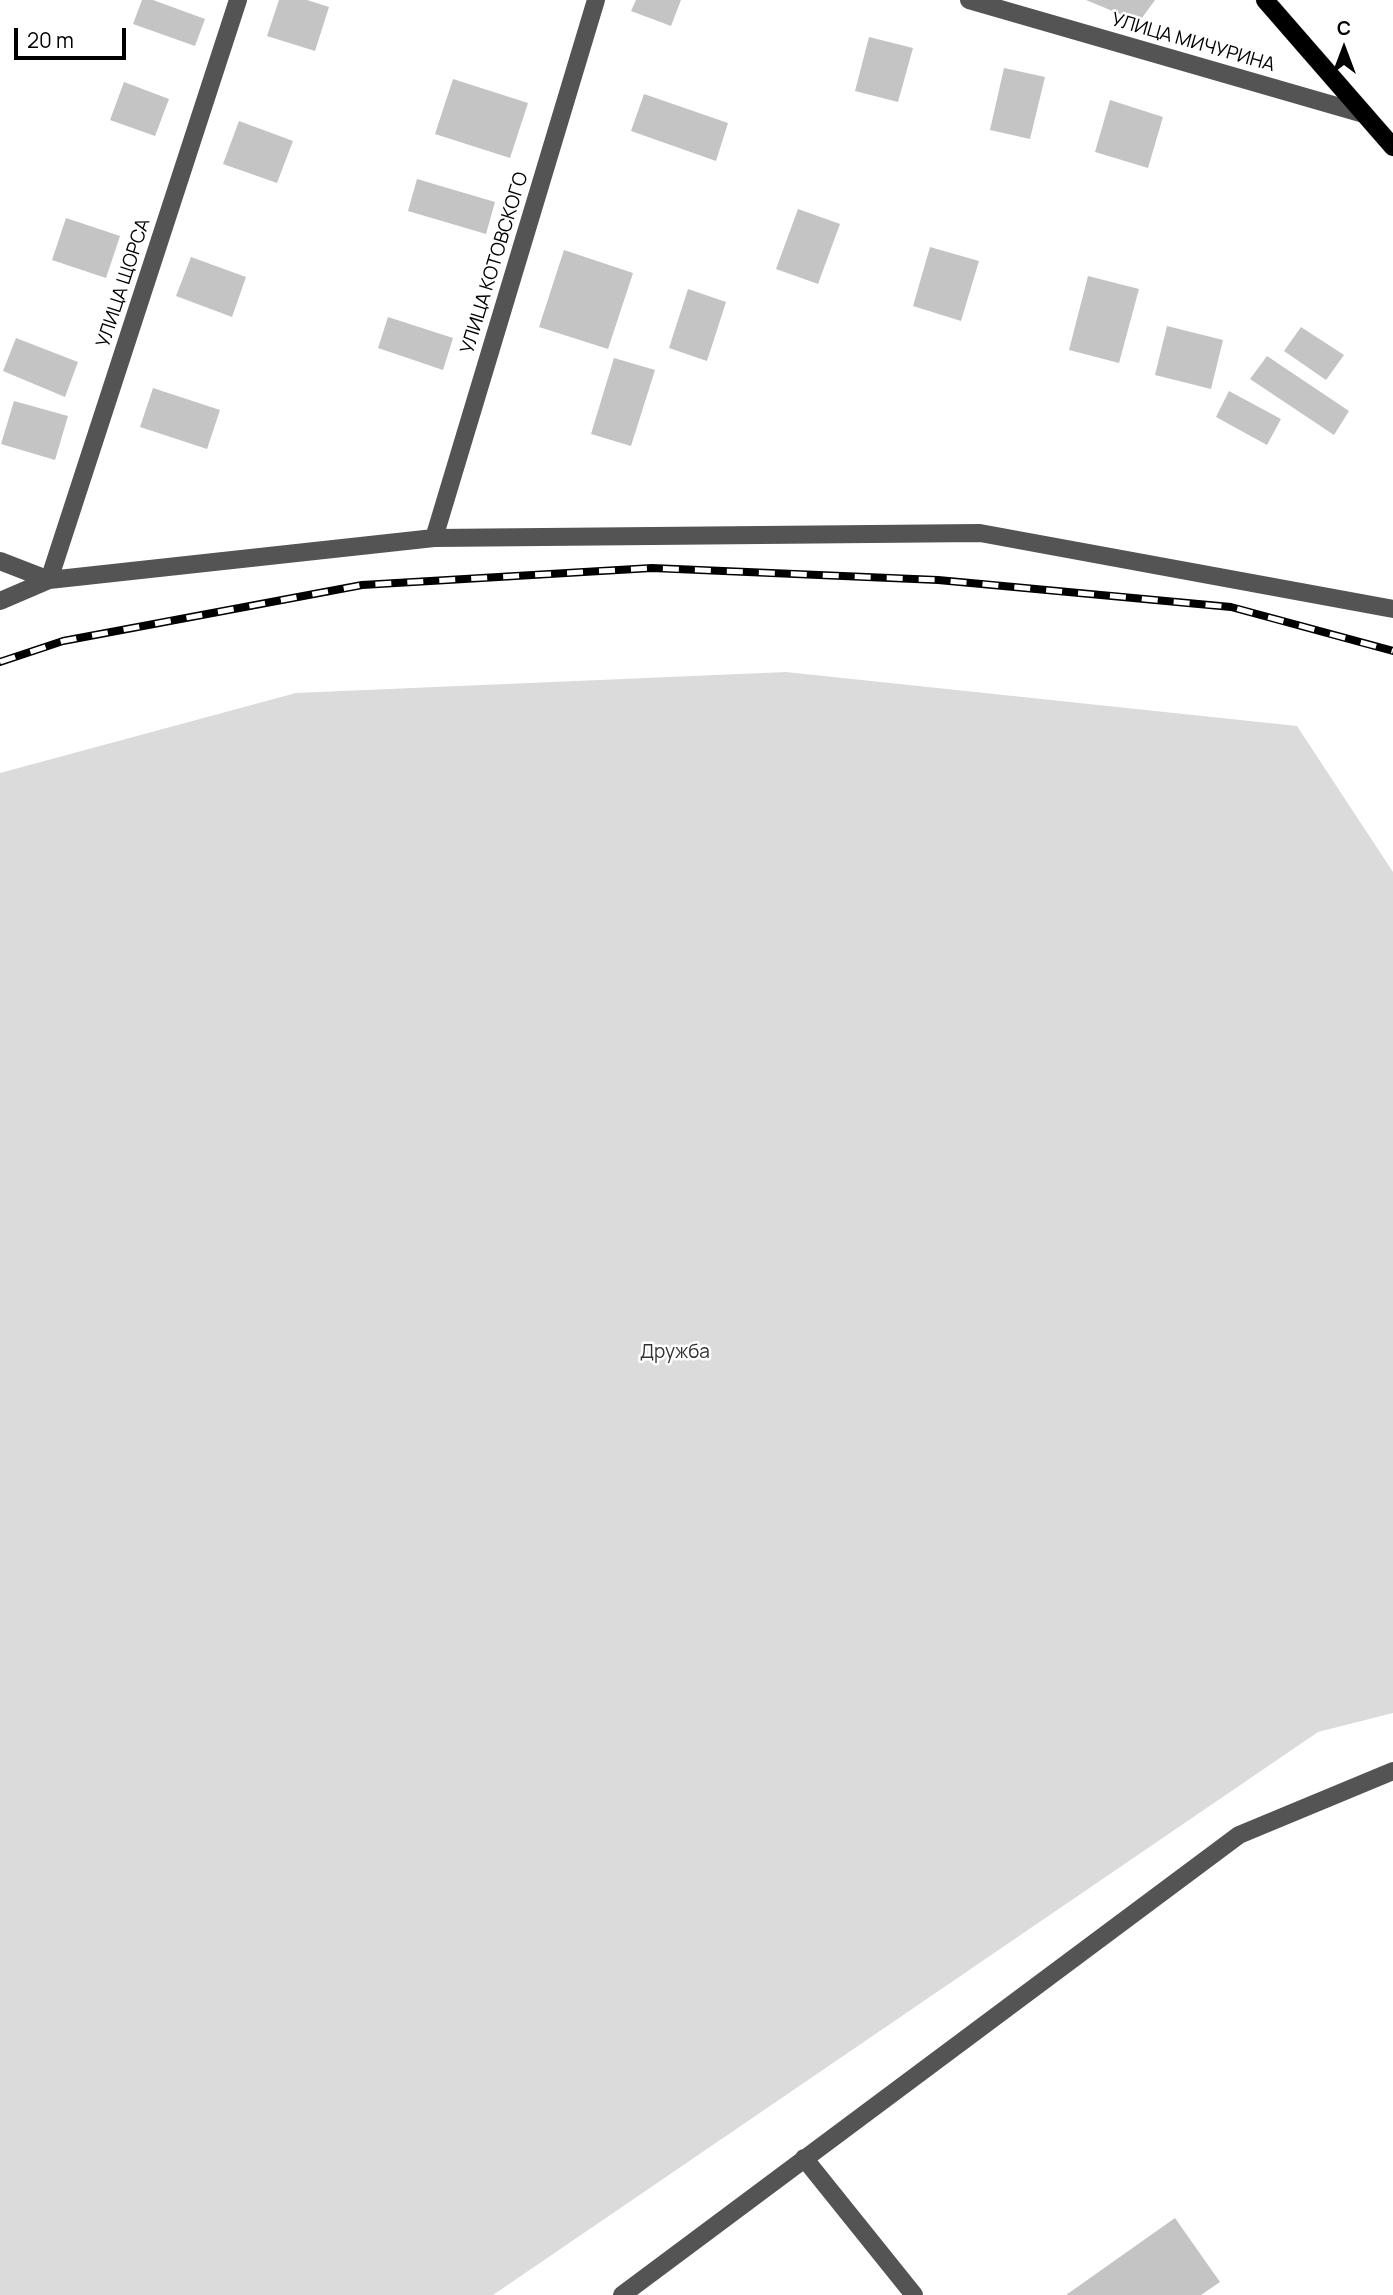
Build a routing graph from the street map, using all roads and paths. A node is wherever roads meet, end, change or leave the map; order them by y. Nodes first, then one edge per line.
1 (238, 0) edge
2 (596, 0) edge
3 (969, 0) edge
4 (1265, 0) edge
5 (1009, 5) edge
6 (1364, 114) junction
7 (1393, 147) edge
8 (434, 538) junction
9 (0, 561) edge
10 (49, 580) junction
11 (0, 601) edge
12 (1393, 609) edge
13 (1393, 1771) edge
14 (804, 2158) junction
15 (622, 2295) edge
16 (914, 2295) edge

1 - 10 street, УЛИЦА ЩОРСА
2 - 8 street, УЛИЦА КОТОВСКОГО
3 - 5 street, УЛИЦА МИЧУРИНА
4 - 6 main road
5 - 6 street, УЛИЦА МИЧУРИНА
6 - 7 main road
8 - 10 street
8 - 12 street
9 - 10 street
10 - 11 street
13 - 14 street
14 - 15 street
14 - 16 street

